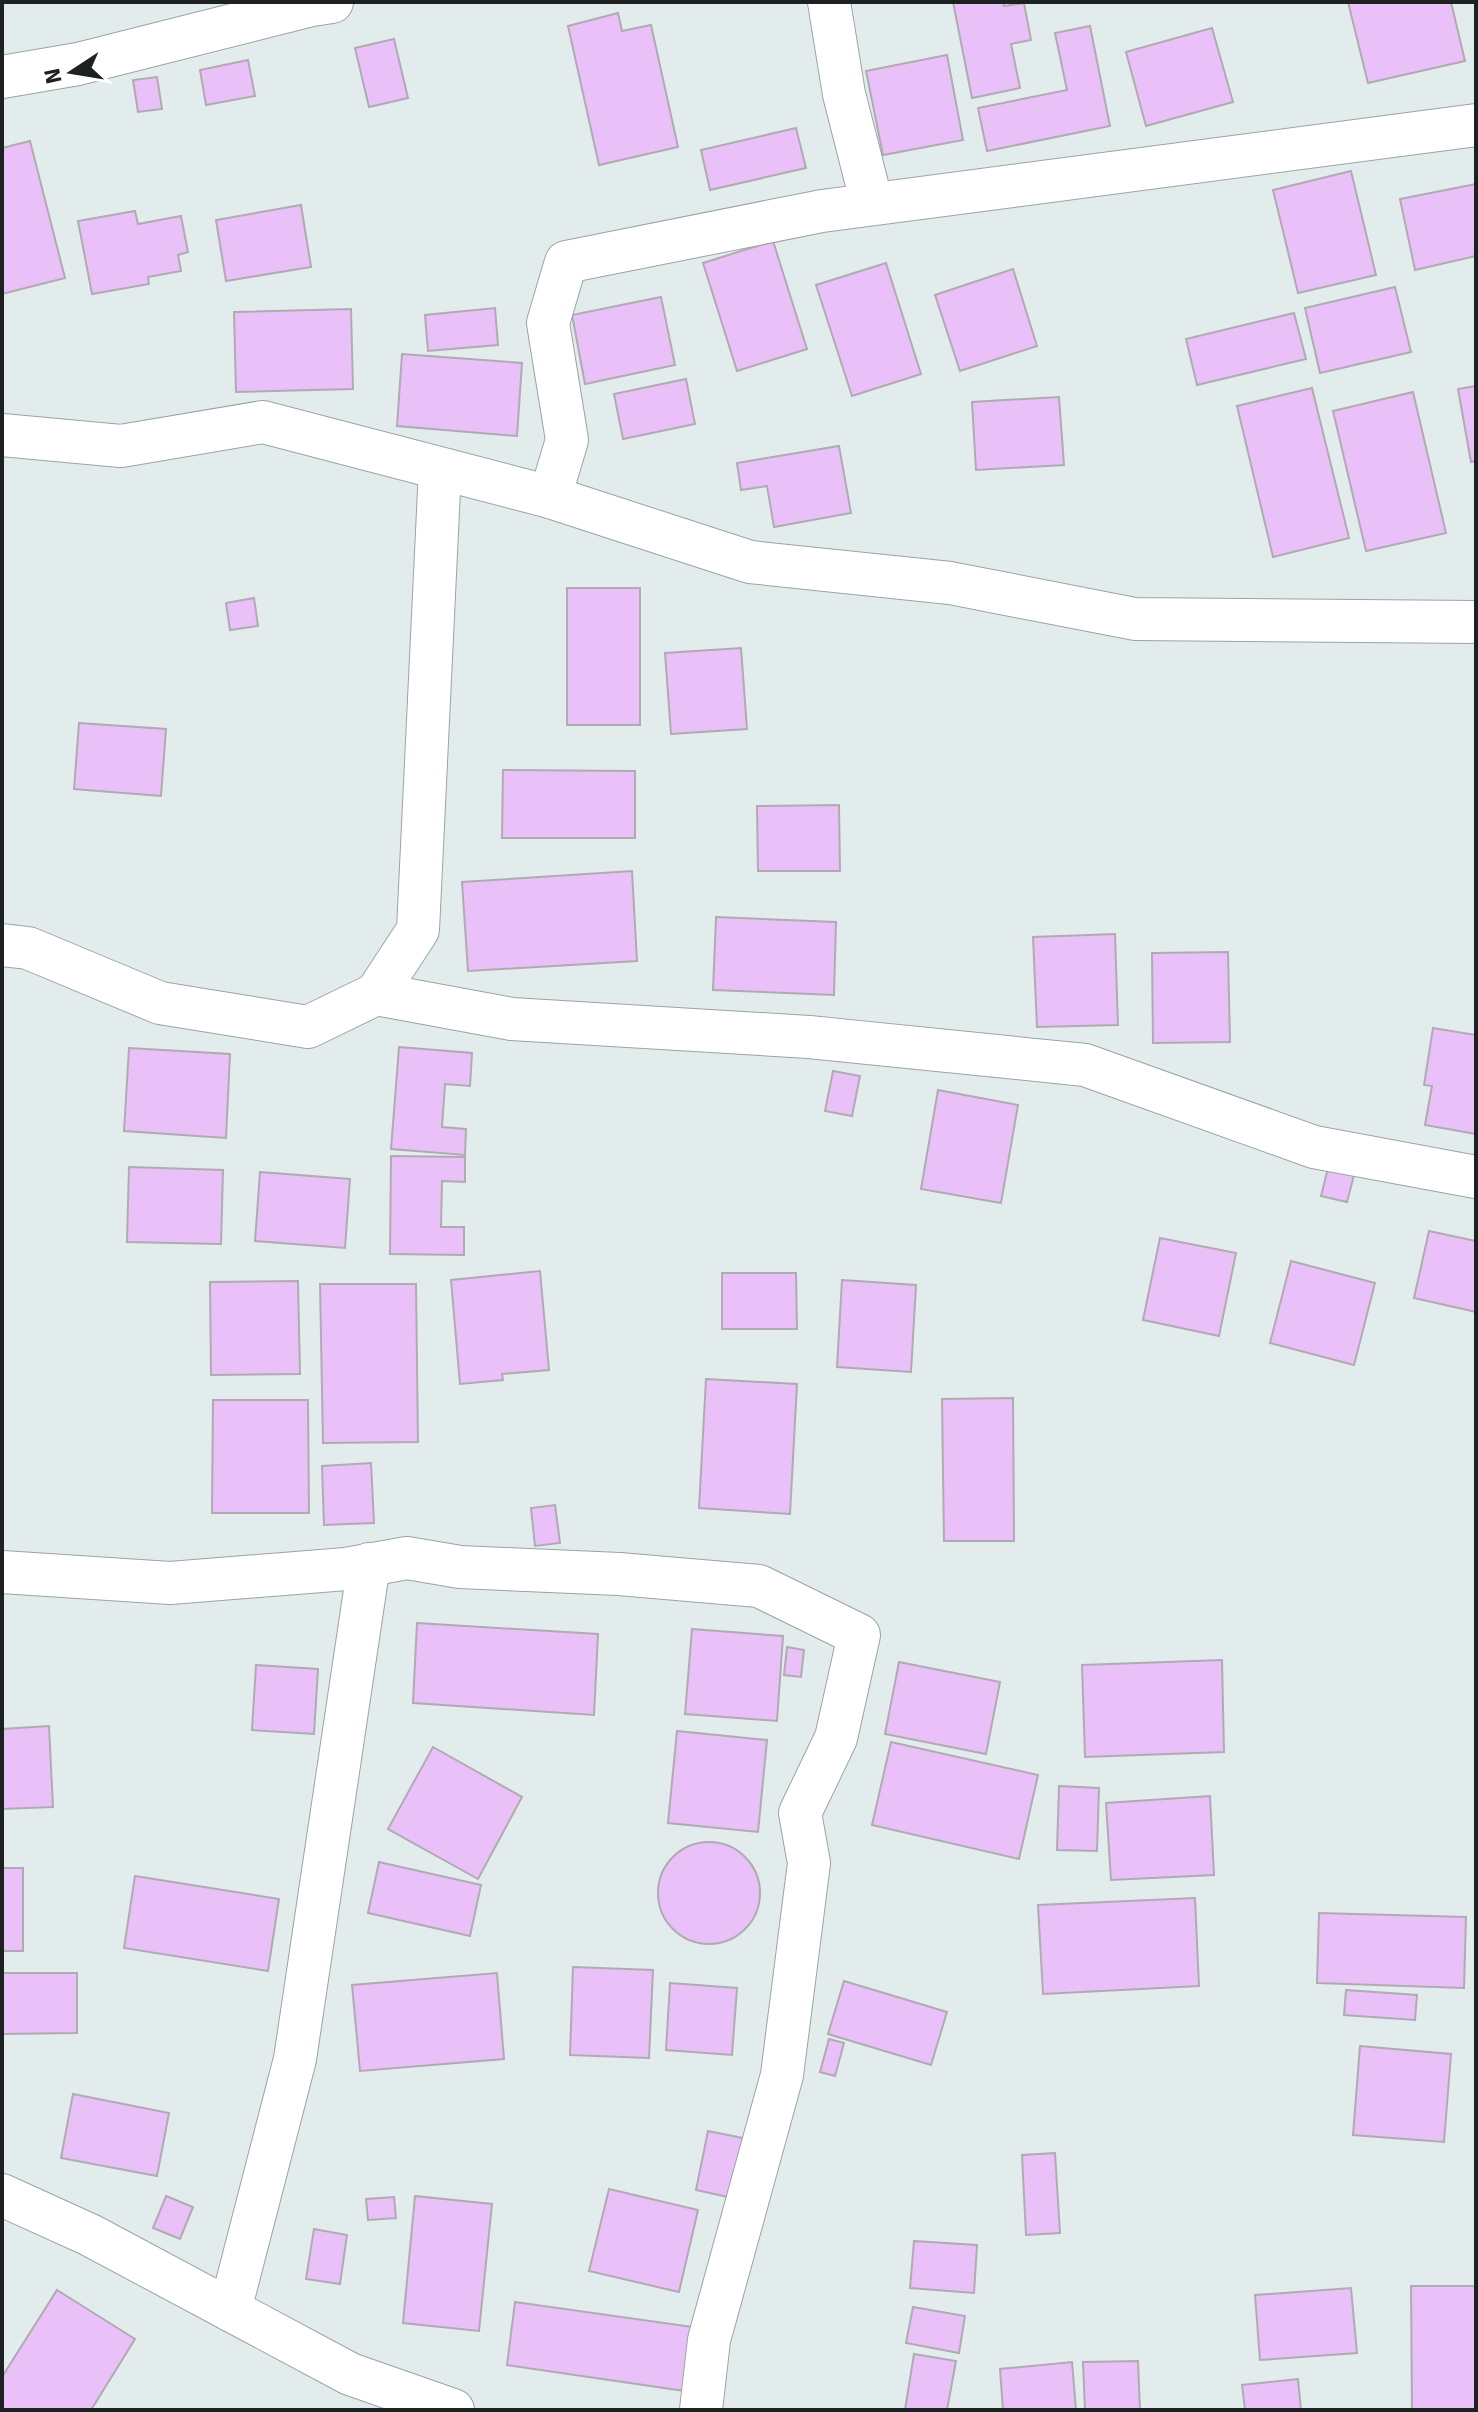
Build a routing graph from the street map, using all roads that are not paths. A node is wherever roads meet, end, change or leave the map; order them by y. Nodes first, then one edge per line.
1 (829, 2) edge
2 (319, 3) edge
3 (2, 77) edge
4 (1476, 125) edge
5 (872, 204) junction
6 (2, 435) edge
7 (440, 469) junction
8 (550, 497) junction
9 (1476, 622) edge
10 (2, 945) edge
11 (376, 994) junction
12 (1476, 1177) edge
13 (369, 1564) junction
14 (2, 1572) edge
15 (3, 2196) edge
16 (230, 2310) junction
17 (453, 2410) edge
18 (701, 2410) edge

1 - 5 street
2 - 3 street
4 - 5 street
5 - 8 street
6 - 7 street
7 - 8 street
7 - 11 street
8 - 9 street
10 - 11 street
11 - 12 street
13 - 14 street
13 - 16 street
13 - 18 street
15 - 16 street
16 - 17 street

